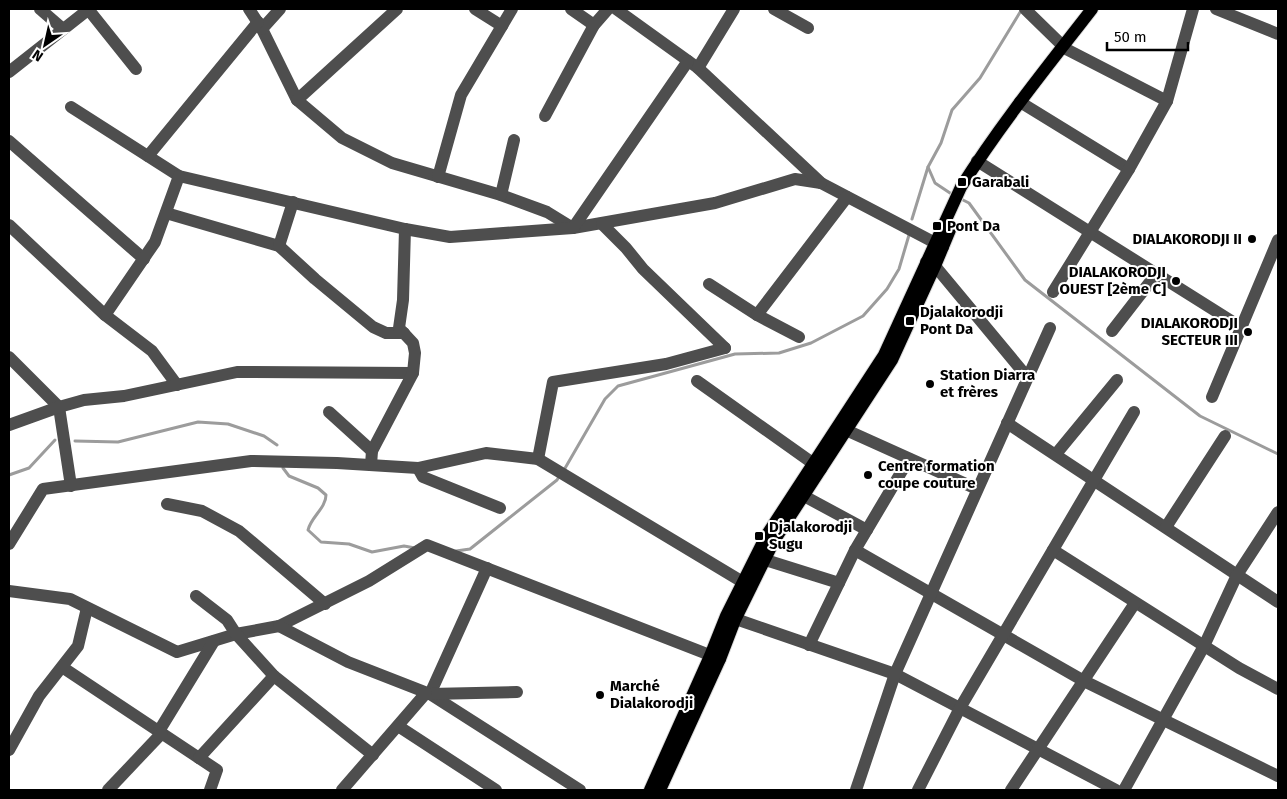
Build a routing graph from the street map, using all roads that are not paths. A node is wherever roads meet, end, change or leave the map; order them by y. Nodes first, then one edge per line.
1 (40, 9) edge
2 (88, 9) edge
3 (249, 9) edge
4 (280, 9) edge
5 (397, 9) edge
6 (475, 9) edge
7 (512, 9) edge
8 (572, 9) edge
9 (608, 9) edge
10 (616, 9) edge
11 (734, 9) edge
12 (774, 9) edge
13 (1092, 9) edge
14 (1098, 9) edge
15 (1193, 9) edge
16 (1216, 9) edge
17 (1026, 10) edge
18 (260, 25) junction
19 (594, 25) junction
20 (502, 26) junction
21 (808, 28) dead end
22 (63, 29) junction
23 (1278, 34) edge
24 (1064, 48) junction
25 (693, 64) junction
26 (136, 69) dead end
27 (9, 72) edge
28 (297, 100) junction
29 (1167, 101) junction
30 (1022, 103) junction
31 (71, 107) dead end
32 (545, 116) dead end
33 (514, 140) dead end
34 (9, 141) edge
35 (148, 156) junction
36 (981, 163) junction
37 (1129, 169) junction
38 (179, 176) junction
39 (438, 177) junction
40 (821, 183) junction
41 (501, 195) junction
42 (847, 197) junction
43 (293, 202) junction
44 (166, 213) junction
45 (602, 224) junction
46 (9, 225) edge
47 (573, 228) junction
48 (406, 229) junction
49 (1090, 232) junction
50 (1278, 240) edge
51 (939, 245) junction
52 (279, 246) junction
53 (144, 259) junction
54 (931, 264) junction
55 (1156, 274) junction
56 (709, 284) dead end
57 (1053, 292) dead end
58 (105, 315) junction
59 (757, 315) junction
60 (1241, 327) junction
61 (1050, 328) dead end
62 (1112, 332) dead end
63 (404, 333) junction
64 (799, 337) dead end
65 (9, 357) edge
66 (413, 374) junction
67 (1028, 378) junction
68 (1117, 380) dead end
69 (697, 381) dead end
70 (177, 385) junction
71 (1212, 397) dead end
72 (60, 407) junction
73 (329, 412) dead end
74 (1134, 412) dead end
75 (1007, 422) junction
76 (9, 425) edge
77 (846, 430) junction
78 (1224, 436) dead end
79 (372, 451) junction
80 (1056, 454) junction
81 (909, 459) junction
82 (538, 460) junction
83 (371, 465) junction
84 (817, 467) junction
85 (418, 468) junction
86 (1094, 480) junction
87 (71, 486) junction
88 (977, 489) junction
89 (804, 496) junction
90 (167, 504) dead end
91 (500, 508) dead end
92 (1278, 512) edge
93 (1166, 527) junction
94 (867, 530) junction
95 (9, 544) edge
96 (855, 550) junction
97 (1052, 550) junction
98 (760, 558) junction
99 (487, 568) junction
100 (1238, 575) junction
101 (839, 583) junction
102 (747, 585) junction
103 (9, 593) edge
104 (931, 593) junction
105 (196, 596) dead end
106 (1278, 602) edge
107 (1135, 603) junction
108 (325, 604) junction
109 (87, 608) junction
110 (731, 618) junction
111 (279, 626) junction
112 (236, 634) junction
113 (1003, 634) junction
114 (214, 640) junction
115 (809, 644) junction
116 (1204, 646) junction
117 (715, 657) junction
118 (62, 667) junction
119 (895, 674) junction
120 (274, 676) junction
121 (1084, 681) junction
122 (1278, 689) edge
123 (516, 692) dead end
124 (428, 694) junction
125 (960, 708) junction
126 (1163, 720) junction
127 (398, 726) junction
128 (160, 732) junction
129 (9, 750) edge
130 (1038, 750) junction
131 (372, 755) junction
132 (199, 758) junction
133 (1278, 776) edge
134 (1100, 787) edge
135 (349, 788) edge
136 (108, 790) edge
137 (210, 790) edge
138 (496, 790) edge
139 (580, 790) edge
140 (654, 790) edge
141 (856, 790) edge
142 (918, 790) edge
143 (1011, 790) edge
144 (1116, 790) edge
145 (1124, 790) edge

1 - 22 street
2 - 22 street
2 - 26 street
3 - 18 street
4 - 18 street
5 - 28 street
6 - 20 street
7 - 20 street
8 - 19 street
9 - 19 street
10 - 25 street
11 - 25 street
12 - 21 street
13 - 24 main road
14 - 24 main road
15 - 29 street
16 - 23 street
17 - 24 street
18 - 28 street
18 - 35 street
19 - 32 street
20 - 39 street
22 - 27 street
24 - 29 street
24 - 30 main road
25 - 40 street
25 - 47 street
28 - 39 street
29 - 37 street
30 - 36 main road
30 - 37 street
31 - 35 street
33 - 41 street
34 - 53 street
35 - 38 street
36 - 49 street
36 - 51 main road
37 - 49 street
38 - 43 street
38 - 44 street
39 - 41 street
40 - 42 street
40 - 45 street
41 - 47 street
42 - 51 street
42 - 59 street
43 - 48 street
43 - 52 street
44 - 52 street
44 - 53 street
45 - 47 street
45 - 82 street
46 - 58 street
47 - 48 street
48 - 63 street
49 - 55 street
49 - 57 street
50 - 60 street
51 - 54 main road
52 - 63 street
53 - 58 street
54 - 67 street
54 - 77 main road
54 - 84 main road
55 - 60 street
55 - 62 street
56 - 59 street
58 - 70 street
59 - 64 street
60 - 71 street
61 - 67 street
63 - 66 street
65 - 72 street
66 - 70 street
66 - 79 street
67 - 75 street
68 - 80 street
69 - 84 street
70 - 72 street
72 - 76 street
72 - 87 street
73 - 79 street
74 - 86 street
75 - 80 street
75 - 88 street
77 - 81 street
77 - 84 main road
78 - 93 street
79 - 83 street
80 - 86 street
81 - 88 street
81 - 94 street
82 - 85 street
82 - 102 street
83 - 85 street
83 - 87 street
84 - 89 main road
84 - 98 main road
85 - 91 street
86 - 93 street
86 - 97 street
87 - 95 street
88 - 104 street
89 - 94 street
89 - 98 main road
90 - 108 street
92 - 100 street
93 - 100 street
94 - 96 street
96 - 101 street
96 - 104 street
97 - 107 street
97 - 113 street
98 - 101 street
98 - 102 main road
99 - 108 street
99 - 117 street
99 - 124 street
100 - 106 street
100 - 116 street
101 - 115 street
102 - 110 main road
103 - 109 street
104 - 113 street
104 - 119 street
105 - 112 street
107 - 116 street
107 - 121 street
108 - 111 street
109 - 114 street
109 - 118 street
110 - 115 street
110 - 117 main road
111 - 112 street
111 - 124 street
112 - 114 street
112 - 120 street
113 - 121 street
113 - 125 street
114 - 128 street
115 - 119 street
116 - 122 street
116 - 126 street
117 - 140 main road
118 - 128 street
118 - 129 street
119 - 125 street
119 - 141 street
120 - 131 street
120 - 132 street
121 - 126 street
121 - 130 street
123 - 124 street
124 - 127 street
124 - 139 street
125 - 130 street
125 - 142 street
126 - 133 street
126 - 145 street
127 - 131 street
127 - 138 street
128 - 132 street
128 - 136 street
130 - 134 street
130 - 143 street
131 - 135 street
132 - 137 street
134 - 144 street

